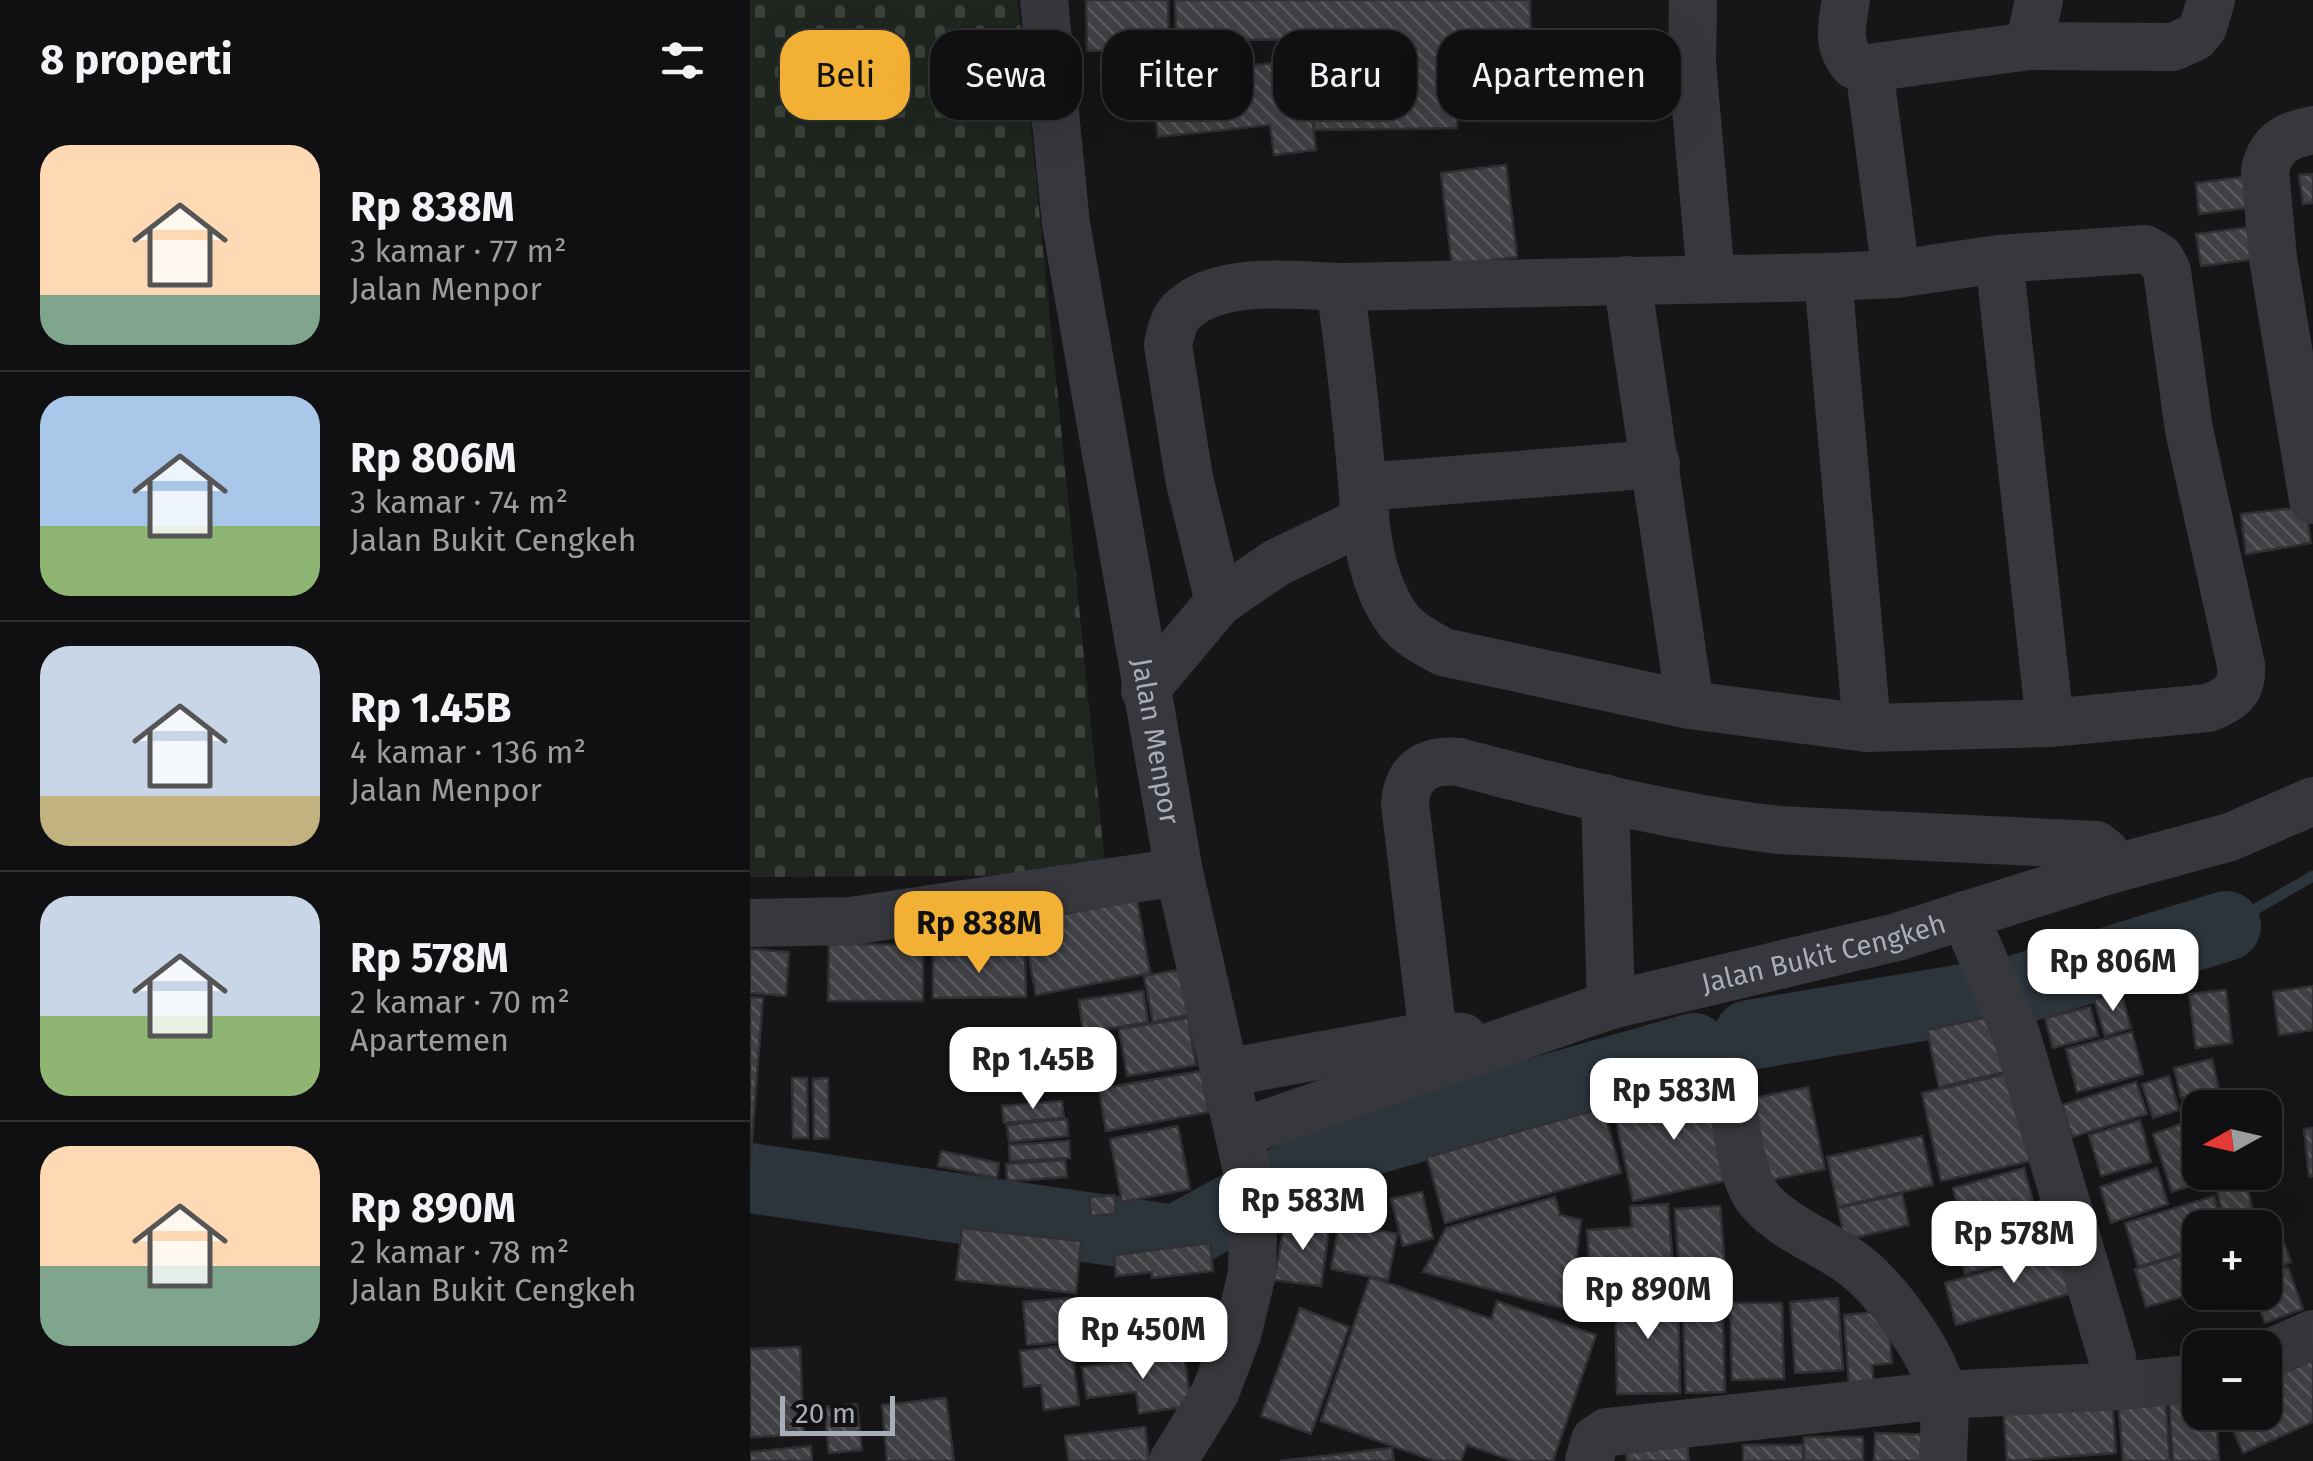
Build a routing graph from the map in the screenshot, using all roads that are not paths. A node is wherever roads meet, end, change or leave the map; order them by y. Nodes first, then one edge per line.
1 (1044, 0) edge
2 (1693, 0) edge
3 (1846, 0) edge
4 (2038, 0) edge
5 (2211, 0) edge
6 (2029, 46) junction
7 (1869, 68) junction
8 (2313, 130) edge
9 (1999, 259) junction
10 (1896, 274) junction
11 (1828, 277) junction
12 (1711, 278) junction
13 (1626, 280) junction
14 (1340, 287) junction
15 (1656, 464) junction
16 (2311, 477) edge
17 (1364, 504) junction
18 (1219, 602) junction
19 (1146, 690) junction
20 (1690, 705) junction
21 (2050, 723) junction
22 (1867, 728) junction
23 (1605, 798) junction
24 (2313, 801) edge
25 (2109, 870) junction
26 (1179, 872) junction
27 (1964, 915) junction
28 (750, 923) edge
29 (1612, 1005) junction
30 (1433, 1035) junction
31 (1501, 1043) junction
32 (1224, 1073) junction
33 (1728, 1080) dead end
34 (1242, 1149) junction
35 (2313, 1334) edge
36 (2282, 1348) edge
37 (2112, 1357) dead end
38 (2182, 1380) edge
39 (1943, 1394) junction
40 (1173, 1461) edge
41 (1590, 1461) edge
42 (1943, 1461) edge

1 - 19 street, Jalan Menpor
2 - 12 street
3 - 7 street
4 - 6 street
5 - 6 street
6 - 7 street
7 - 10 street
8 - 16 street
9 - 10 street
9 - 21 street
9 - 21 street
10 - 11 street
11 - 12 street
11 - 22 street
12 - 13 street
13 - 14 street
13 - 15 street
14 - 17 street
14 - 18 street
15 - 17 street
15 - 20 street
17 - 18 street
17 - 20 street
18 - 19 street
19 - 26 street, Jalan Menpor
20 - 22 street
21 - 22 street
23 - 25 street
23 - 29 street
23 - 30 street
24 - 25 street, Jalan Bukit Cengkeh
25 - 27 street, Jalan Bukit Cengkeh
26 - 28 street
26 - 32 street, Jalan Menpor
27 - 29 street, Jalan Bukit Cengkeh
27 - 37 street
29 - 31 street, Jalan Bukit Cengkeh
30 - 31 street, Jalan Bukit Cengkeh
30 - 32 street, Jalan Bukit Cengkeh
31 - 34 street, Jalan Bukit Cengkeh
32 - 34 street, Jalan Menpor
33 - 39 street
34 - 40 street, Jalan Menpor
35 - 36 street
38 - 39 street
39 - 41 street
39 - 42 street

